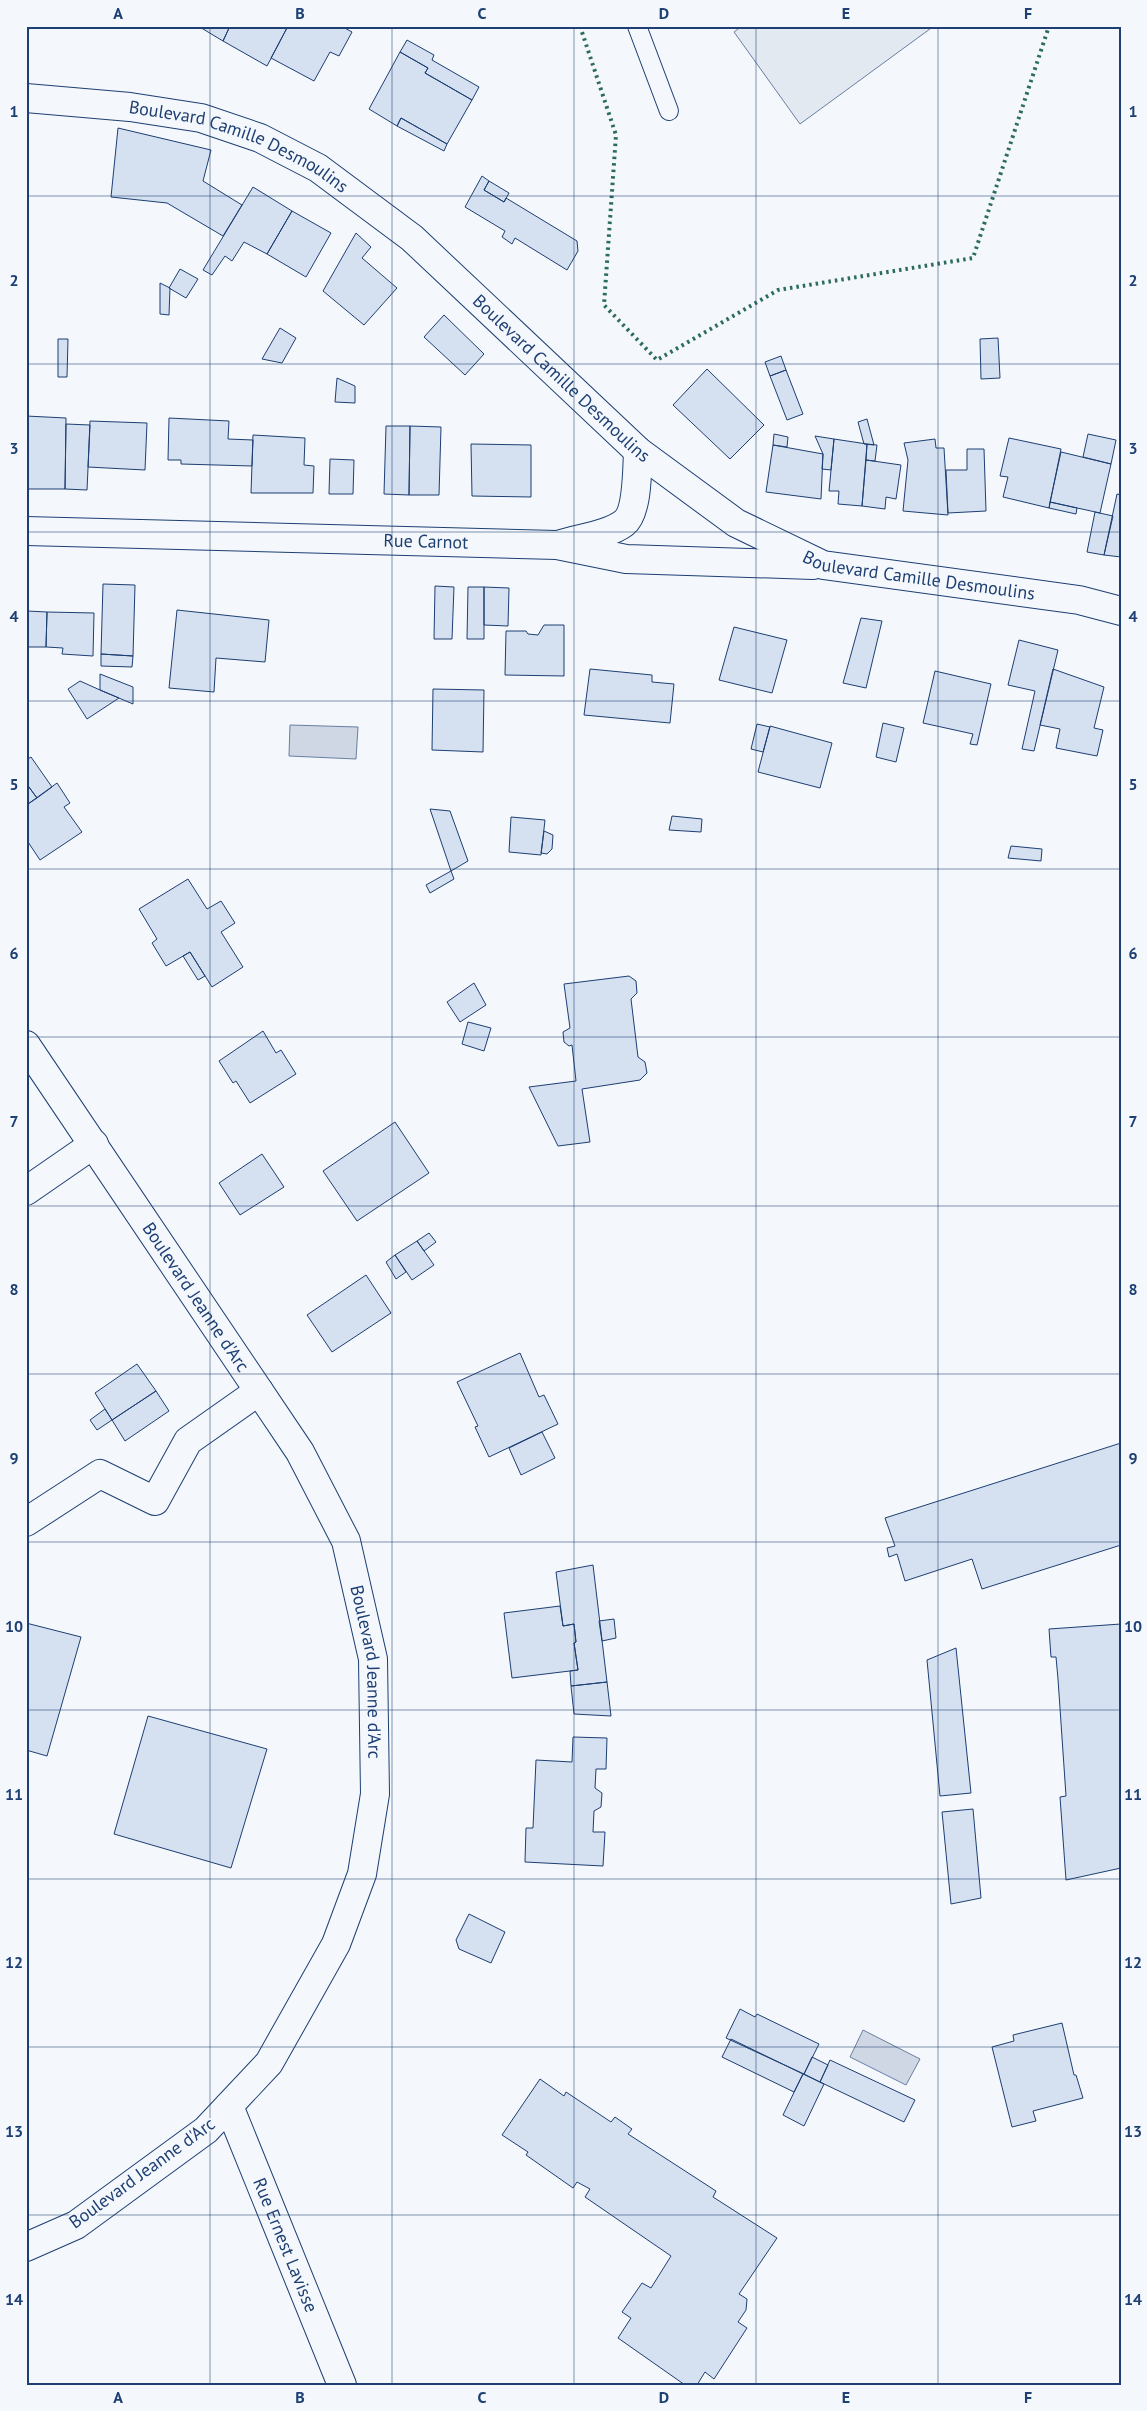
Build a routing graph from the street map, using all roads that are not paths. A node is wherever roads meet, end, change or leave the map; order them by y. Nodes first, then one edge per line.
1 (637, 26) edge
2 (26, 98) edge
3 (669, 111) dead end
4 (638, 450) junction
5 (26, 531) edge
6 (557, 545) junction
7 (823, 565) junction
8 (1121, 611) edge
9 (26, 1045) edge
10 (94, 1144) junction
11 (26, 1190) edge
12 (259, 1391) junction
13 (26, 1522) edge
14 (228, 2106) junction
15 (26, 2247) edge
16 (342, 2385) edge

1 - 3 lane
2 - 4 street, Boulevard Camille Desmoulins
4 - 6 street
4 - 7 street, Boulevard Camille Desmoulins
5 - 6 street, Rue Carnot
6 - 7 street, Rue Carnot
7 - 8 street, Boulevard Camille Desmoulins
9 - 10 street, Boulevard Jeanne d'Arc
10 - 11 street
10 - 12 street, Boulevard Jeanne d'Arc
12 - 13 street
12 - 14 street, Boulevard Jeanne d'Arc
14 - 15 street, Boulevard Jeanne d'Arc
14 - 16 street, Rue Ernest Lavisse

